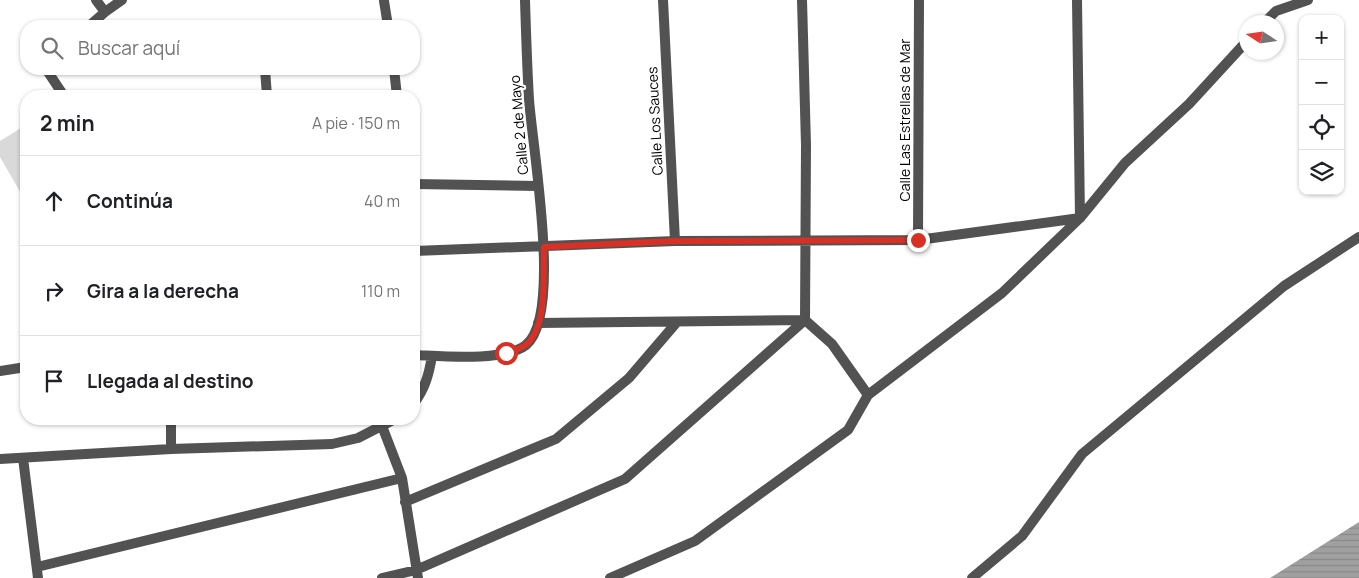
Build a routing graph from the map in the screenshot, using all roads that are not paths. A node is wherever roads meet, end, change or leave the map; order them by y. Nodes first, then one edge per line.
1 (96, 0) edge
2 (122, 0) edge
3 (525, 0) edge
4 (663, 0) edge
5 (802, 0) edge
6 (919, 0) edge
7 (1077, 0) edge
8 (1308, 0) edge
9 (384, 1) edge
10 (105, 12) junction
11 (1272, 15) edge
12 (96, 20) edge
13 (387, 20) edge
14 (1239, 50) edge
15 (50, 75) edge
16 (265, 75) edge
17 (395, 75) edge
18 (60, 90) edge
19 (267, 90) edge
20 (397, 90) edge
21 (420, 184) edge
22 (538, 186) junction
23 (1080, 218) junction
24 (1359, 237) edge
25 (807, 240) junction
26 (918, 240) junction
27 (676, 241) junction
28 (544, 247) junction
29 (420, 251) edge
30 (805, 320) junction
31 (677, 322) junction
32 (538, 323) junction
33 (420, 355) edge
34 (432, 356) junction
35 (20, 368) edge
36 (0, 371) edge
37 (420, 395) edge
38 (868, 395) junction
39 (171, 425) edge
40 (382, 426) joint
41 (171, 449) junction
42 (23, 458) junction
43 (0, 459) edge
44 (402, 478) junction
45 (405, 502) junction
46 (38, 573) edge
47 (417, 574) edge
48 (382, 578) edge
49 (610, 578) edge
50 (972, 578) edge

1 - 10 street
2 - 10 street
3 - 22 street, Calle 2 de Mayo
4 - 27 street, Calle Los Sauces
5 - 25 street
6 - 26 street, Calle Las Estrellas de Mar
7 - 23 street
8 - 11 street
9 - 13 street
10 - 12 street
14 - 23 street
15 - 18 street
16 - 19 street
17 - 20 street
21 - 22 street
22 - 28 street, Calle 2 de Mayo
23 - 26 street
23 - 38 street
24 - 50 street
25 - 26 street
25 - 27 street
25 - 30 street
27 - 28 street
28 - 29 street
28 - 32 street, Calle 2 de Mayo
30 - 31 street
30 - 38 street
30 - 47 street
31 - 32 street
31 - 45 street
32 - 34 street, Calle 2 de Mayo
33 - 34 street, Calle 2 de Mayo
34 - 37 street
35 - 36 street
38 - 49 street
39 - 41 street
40 - 41 street
40 - 44 street
41 - 42 street
42 - 43 street
42 - 46 street
44 - 45 street
44 - 46 street
45 - 47 street
47 - 48 street

